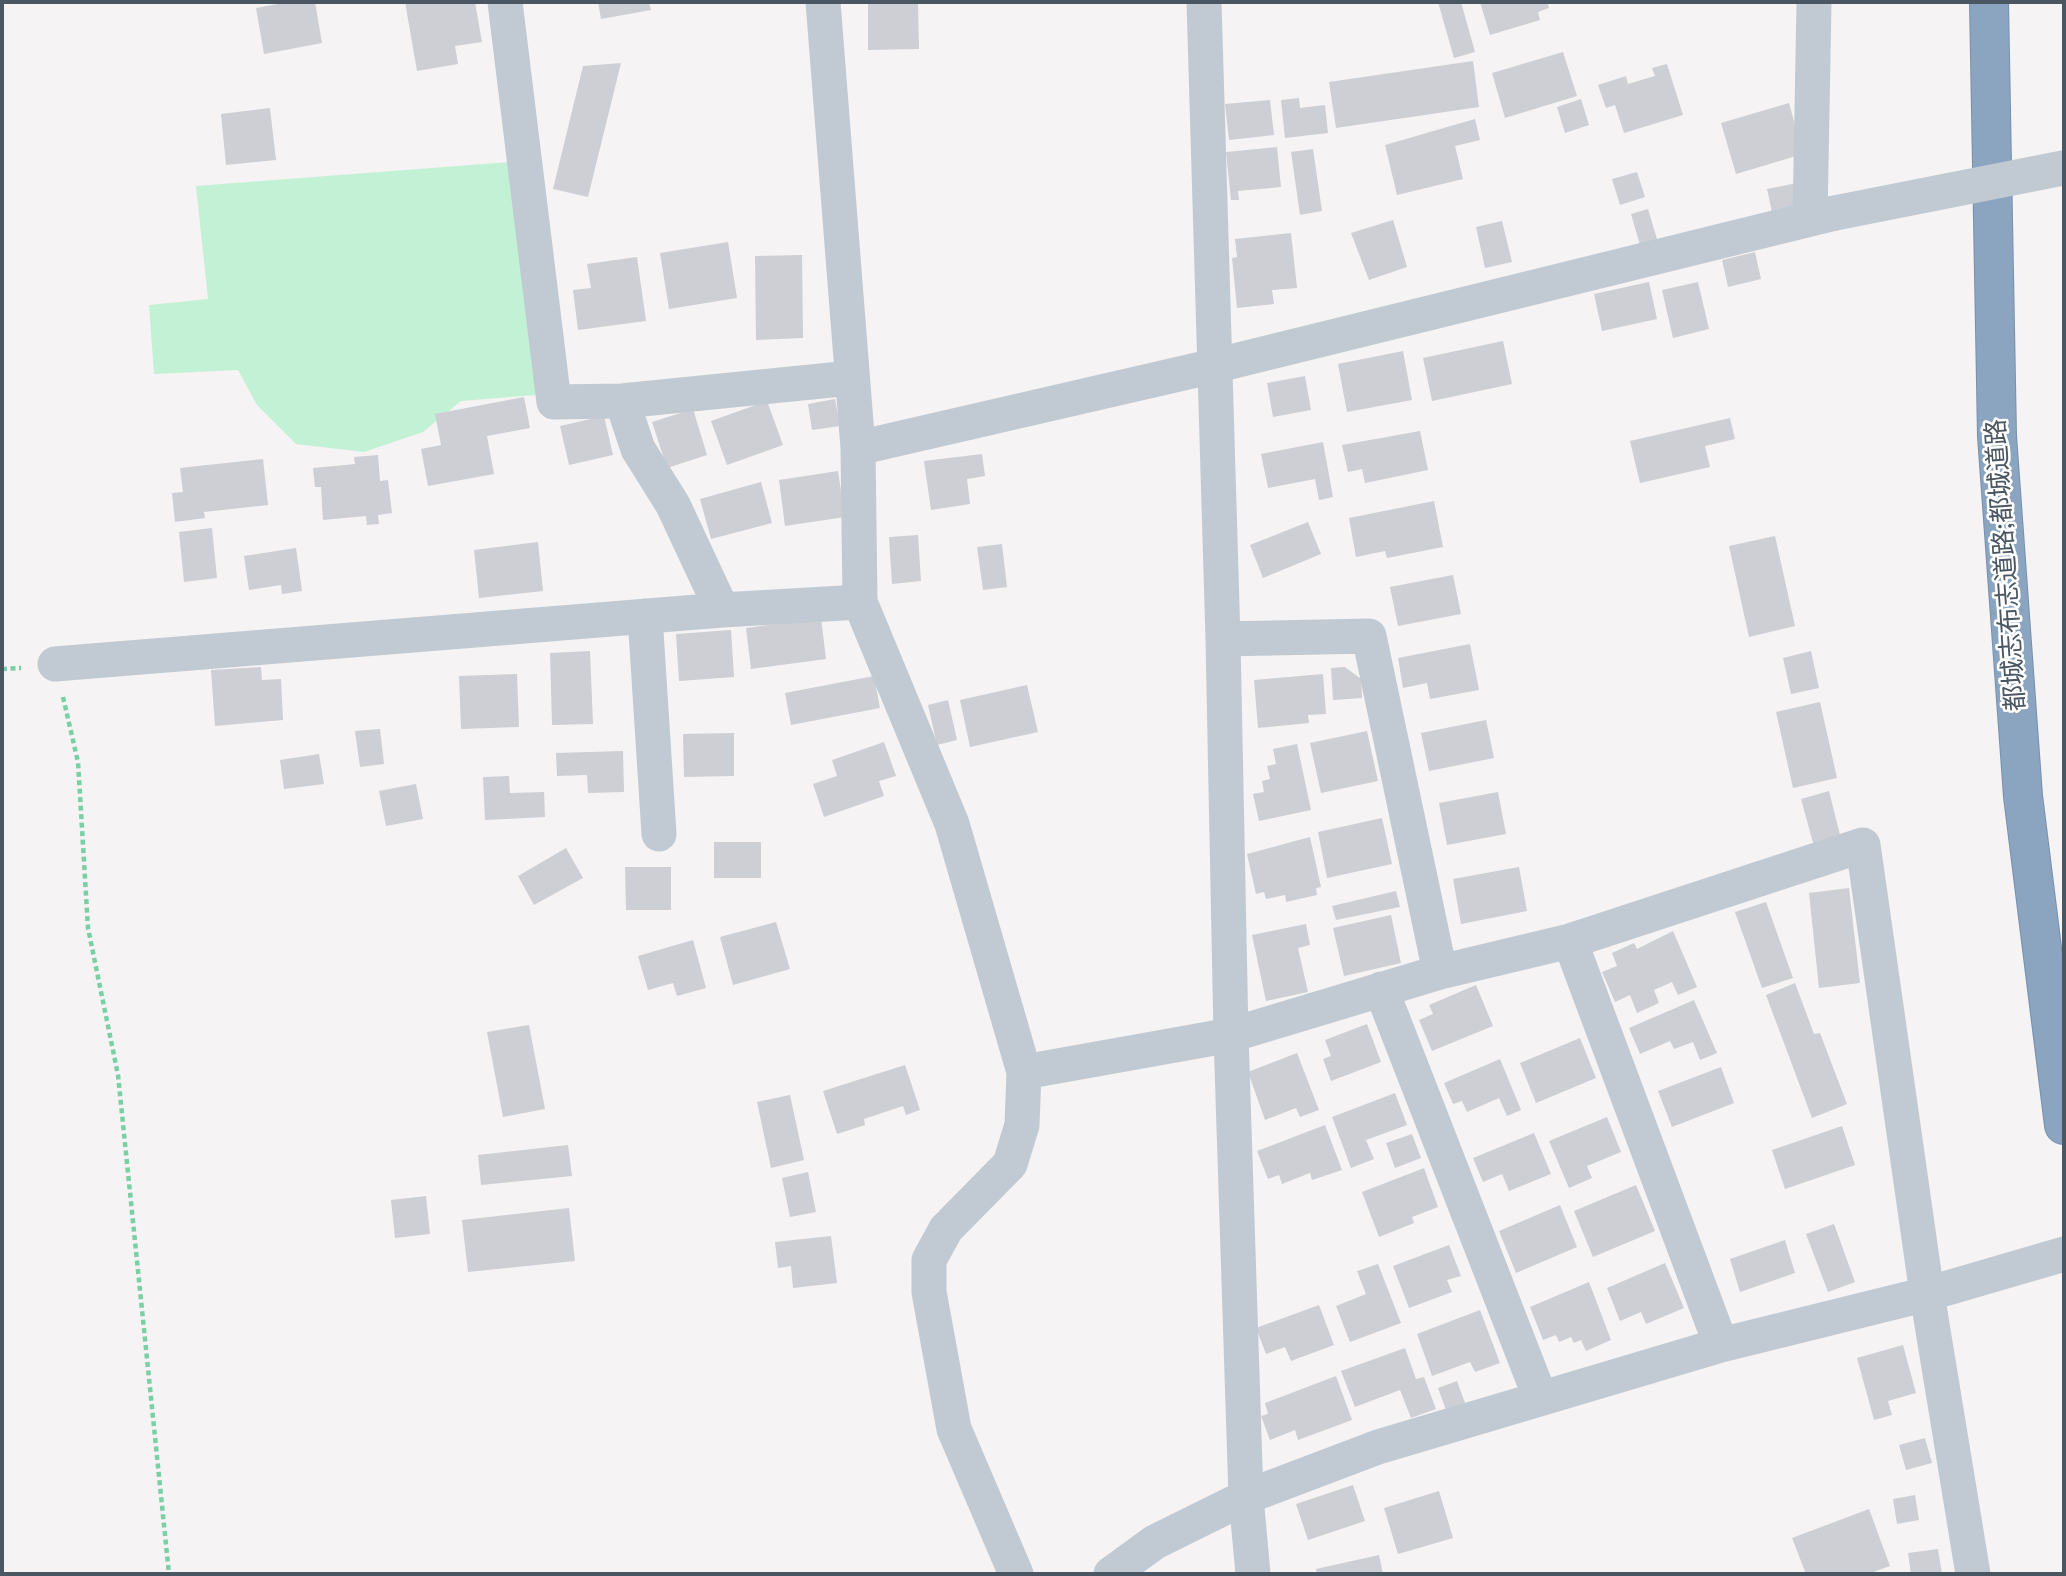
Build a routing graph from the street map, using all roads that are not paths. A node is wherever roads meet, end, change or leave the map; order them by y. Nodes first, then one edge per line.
1 (505, 2) edge
2 (823, 2) edge
3 (1204, 2) edge
4 (1814, 2) edge
5 (1989, 2) edge
6 (2064, 167) edge
7 (1822, 216) junction
8 (1214, 366) junction
9 (850, 378) junction
10 (622, 401) junction
11 (858, 448) junction
12 (860, 602) junction
13 (722, 610) junction
14 (645, 616) junction
15 (1223, 639) junction
16 (55, 664) road end
17 (659, 834) dead end
18 (1570, 941) junction
19 (1440, 972) junction
20 (1381, 989) junction
21 (1231, 1035) junction
22 (1024, 1072) junction
23 (2064, 1125) edge
24 (2064, 1254) edge
25 (1940, 1291) junction
26 (1721, 1345) junction
27 (1540, 1397) junction
28 (1246, 1497) junction
29 (1016, 1574) edge
30 (1111, 1574) edge
31 (1253, 1574) edge
32 (1973, 1574) edge

1 - 10 street
2 - 9 street
3 - 8 street
4 - 7 street
5 - 23 highway, 都城志布志道路;都城道路
6 - 7 street, bridge
7 - 8 street
8 - 11 street
8 - 15 street
9 - 10 street
9 - 11 street
10 - 13 street
11 - 12 street
12 - 13 street
12 - 22 street
13 - 14 street
14 - 16 street
14 - 17 street
15 - 19 street
15 - 21 street
18 - 19 street
18 - 25 street
18 - 26 street
19 - 20 street
20 - 21 street
20 - 27 street
21 - 22 street
21 - 28 street
22 - 29 street
24 - 25 street
25 - 26 street
25 - 32 street
26 - 27 street
27 - 28 street
28 - 30 street
28 - 31 street

